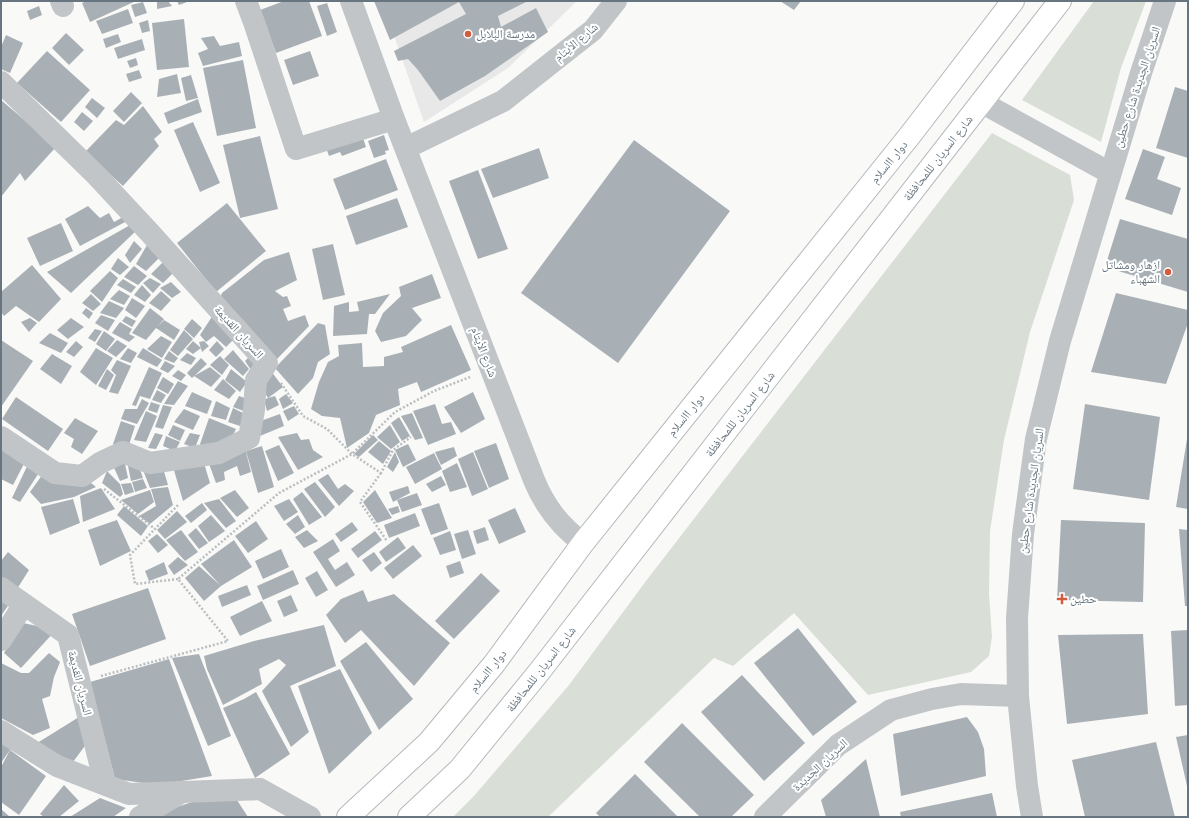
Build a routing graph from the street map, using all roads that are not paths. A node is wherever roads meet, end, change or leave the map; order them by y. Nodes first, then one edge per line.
1 (246, 1) edge
2 (351, 1) edge
3 (616, 1) edge
4 (1013, 1) edge
5 (1060, 1) edge
6 (1165, 1) edge
7 (1, 82) edge
8 (981, 102) junction
9 (394, 119) junction
10 (406, 148) junction
11 (1110, 173) junction
12 (1, 437) edge
13 (583, 543) junction
14 (1, 588) edge
15 (24, 604) junction
16 (1, 640) edge
17 (1018, 696) junction
18 (1, 731) edge
19 (105, 784) junction
20 (183, 791) junction
21 (140, 817) edge
22 (310, 817) edge
23 (348, 817) edge
24 (409, 817) edge
25 (766, 817) edge
26 (1032, 817) edge

1 - 9 street
2 - 9 street, شارع الأيتام
3 - 10 street, شارع الأيتام
4 - 13 main road, دوار االسلام
5 - 8 main road, شارع السريان لللمحافظة
6 - 11 street, السريان الجديدة شارع حطين
7 - 12 street, السريان القديمة
8 - 11 street
8 - 24 main road, شارع السريان لللمحافظة
9 - 10 street, شارع الأيتام
10 - 13 street, شارع الأيتام
11 - 17 street, السريان الجديدة شارع حطين
13 - 23 main road, دوار االسلام
14 - 15 street, السريان القديمة
15 - 16 street
15 - 19 street, السريان القديمة
17 - 25 street, السريان الجديدة
17 - 26 street, السريان الجديدة شارع حطين
18 - 19 street
19 - 20 street
20 - 21 street
20 - 22 street

